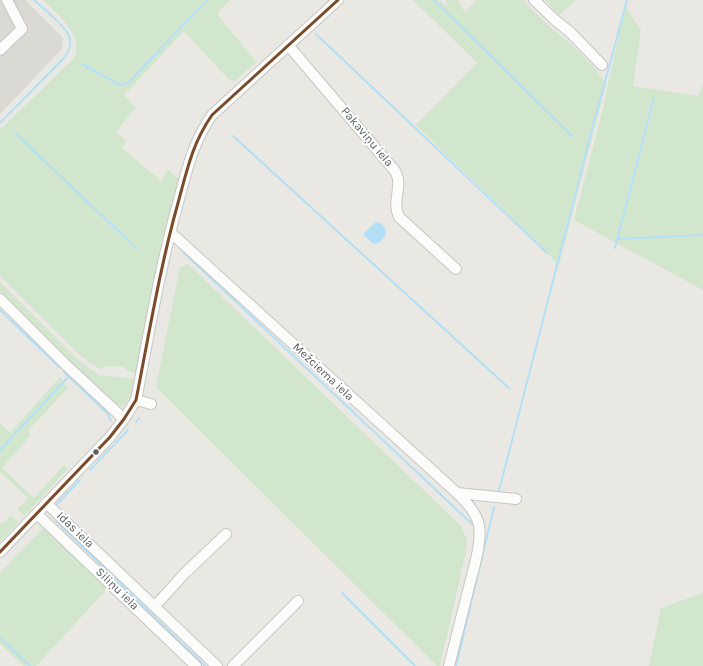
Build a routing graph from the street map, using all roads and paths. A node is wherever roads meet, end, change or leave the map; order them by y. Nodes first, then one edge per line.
1 (7, 0) edge
2 (338, 0) edge
3 (534, 0) edge
4 (288, 45) junction
5 (0, 50) edge
6 (602, 64) dead end
7 (170, 232) junction
8 (456, 269) dead end
9 (0, 299) edge
10 (136, 400) junction
11 (151, 404) dead end
12 (124, 419) junction
13 (457, 493) junction
14 (516, 499) dead end
15 (46, 503) junction
16 (37, 514) junction
17 (226, 534) dead end
18 (0, 552) edge
19 (298, 601) dead end
20 (155, 606) junction
21 (196, 666) edge
22 (217, 666) edge
23 (233, 666) edge
24 (449, 666) edge

1 - 5 street
2 - 4 street
3 - 6 street
4 - 7 street
4 - 8 street, Pakaviņu iela
7 - 10 street
7 - 13 street, Mežciema iela
9 - 12 street
10 - 11 street
10 - 12 street
12 - 15 street
13 - 14 street
13 - 24 street, Mežciema iela
15 - 16 street
15 - 20 street, Idas iela
16 - 18 street
16 - 21 street, Siliņu iela
17 - 20 street
19 - 23 street
20 - 22 street, Idas iela

